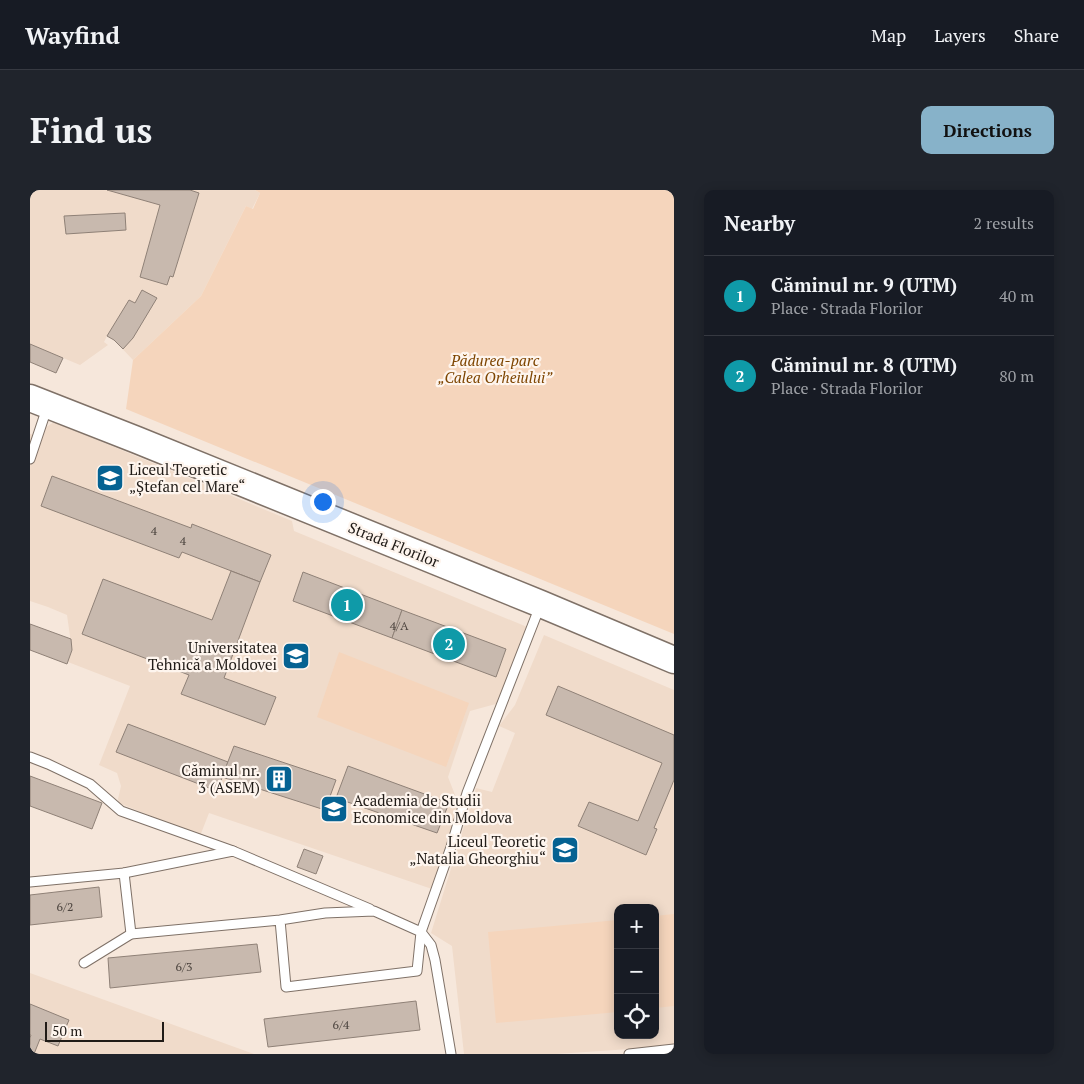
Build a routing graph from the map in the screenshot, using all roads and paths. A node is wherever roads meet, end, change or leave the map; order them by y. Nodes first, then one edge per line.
1 (39, 402) edge
2 (30, 459) edge
3 (541, 604) junction
4 (674, 660) edge
5 (30, 757) edge
6 (233, 851) junction
7 (124, 873) junction
8 (30, 882) edge
9 (374, 911) junction
10 (280, 920) junction
11 (421, 932) junction
12 (131, 934) junction
13 (84, 963) dead end
14 (674, 1049) edge
15 (451, 1054) edge
16 (629, 1054) edge

1 - 2 lane
1 - 3 main road, Strada Florilor
3 - 4 main road, Strada Florilor
3 - 11 lane
5 - 6 lane
6 - 7 lane
6 - 9 lane
7 - 8 lane
7 - 12 lane
9 - 10 lane
9 - 11 lane
10 - 11 lane
10 - 12 lane
11 - 15 lane
12 - 13 lane
14 - 16 lane

